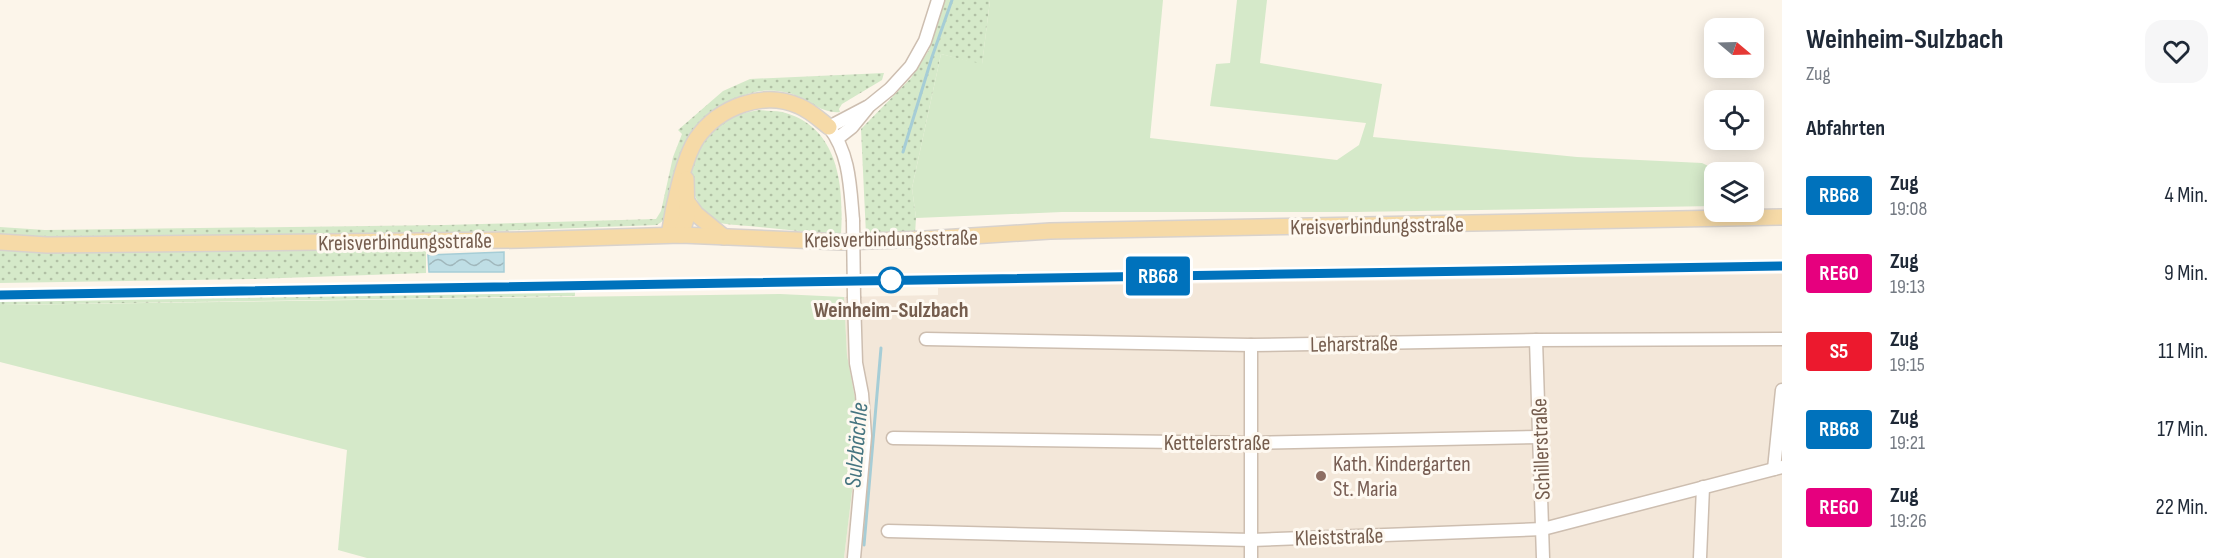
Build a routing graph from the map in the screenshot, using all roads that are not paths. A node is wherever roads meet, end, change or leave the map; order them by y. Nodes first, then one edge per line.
1 (938, 0) edge
2 (833, 133) junction
3 (685, 170) junction
4 (688, 203) junction
5 (1782, 218) edge
6 (675, 235) junction
7 (724, 237) junction
8 (0, 242) edge
9 (926, 339) dead end
10 (1782, 339) edge
11 (1536, 340) junction
12 (1251, 345) junction
13 (1782, 390) edge
14 (1541, 437) junction
15 (893, 438) dead end
16 (1250, 443) junction
17 (1778, 468) edge
18 (1702, 487) junction
19 (1543, 529) junction
20 (888, 531) dead end
21 (1251, 540) junction
22 (854, 558) edge
23 (1251, 558) edge
24 (1543, 558) edge
25 (1700, 558) edge

1 - 2 street
2 - 3 main road
2 - 22 street, bridge
3 - 4 main road
3 - 6 main road
4 - 6 main road
4 - 7 main road
5 - 7 main road, Kreisverbindungsstraße
6 - 7 main road, Kreisverbindungsstraße
6 - 8 main road, Kreisverbindungsstraße
9 - 12 street, Leharstraße
10 - 11 street, Leharstraße
11 - 12 street, Leharstraße
11 - 14 street, Schillerstraße
12 - 16 street
13 - 17 street
14 - 16 street, Kettelerstraße
14 - 19 street, Schillerstraße
15 - 16 street, Kettelerstraße
16 - 21 street
17 - 18 street, Kleiststraße
18 - 19 street, Kleiststraße
18 - 25 street
19 - 21 street, Kleiststraße
19 - 24 street, Schillerstraße
20 - 21 street, Kleiststraße
21 - 23 street

